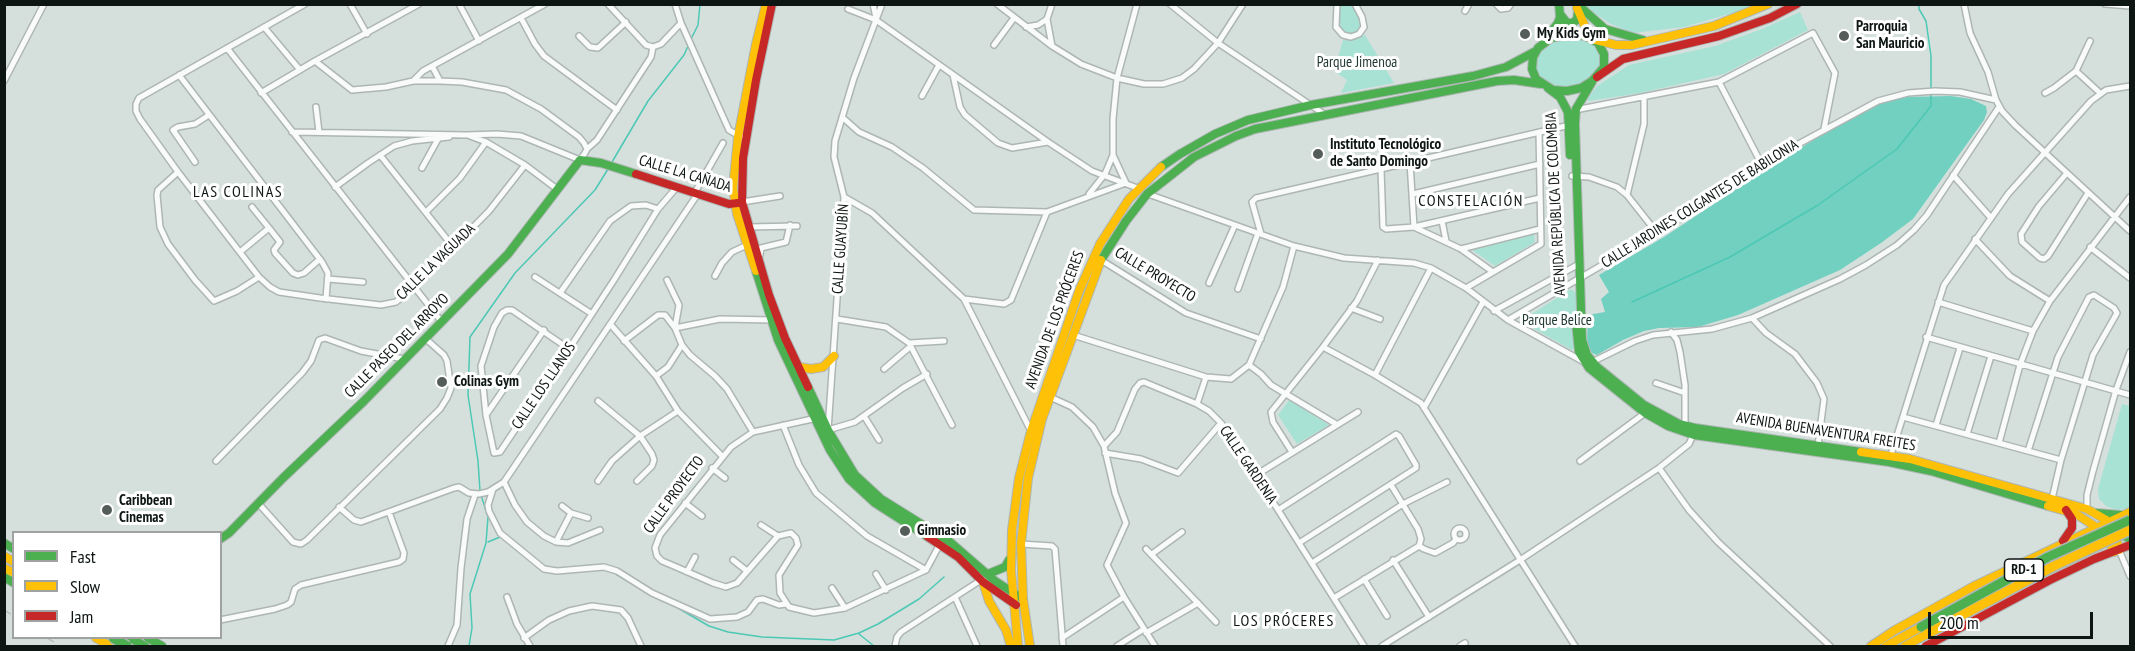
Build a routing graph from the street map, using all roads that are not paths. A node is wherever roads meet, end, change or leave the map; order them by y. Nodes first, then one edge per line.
1 (44, 4) edge
2 (305, 4) edge
3 (350, 4) edge
4 (419, 4) edge
5 (459, 4) edge
6 (545, 4) edge
7 (608, 4) edge
8 (675, 4) edge
9 (766, 4) edge
10 (772, 4) edge
11 (873, 4) edge
12 (882, 4) edge
13 (997, 4) edge
14 (1052, 4) edge
15 (1137, 4) edge
16 (1170, 4) edge
17 (1243, 4) edge
18 (1337, 4) edge
19 (1355, 4) edge
20 (1469, 4) edge
21 (1496, 4) edge
22 (1511, 4) edge
23 (1768, 4) edge
24 (1797, 4) edge
25 (1964, 4) edge
26 (2105, 4) edge
27 (2130, 6) edge
28 (1577, 7) edge
29 (849, 9) dead end
30 (1559, 9) edge
31 (1465, 11) dead end
32 (521, 18) junction
33 (1014, 18) junction
34 (1047, 19) junction
35 (876, 20) junction
36 (626, 22) junction
37 (681, 22) junction
38 (264, 27) junction
39 (1026, 27) junction
40 (367, 34) junction
41 (579, 36) dead end
42 (1592, 38) junction
43 (478, 41) junction
44 (1649, 41) junction
45 (2090, 41) dead end
46 (1218, 42) junction
47 (994, 45) dead end
48 (1624, 45) junction
49 (1052, 46) junction
50 (653, 47) junction
51 (227, 48) junction
52 (1537, 50) junction
53 (1620, 60) junction
54 (315, 62) junction
55 (1514, 64) junction
56 (939, 65) junction
57 (432, 66) junction
58 (300, 70) junction
59 (2076, 71) junction
60 (179, 75) junction
61 (952, 75) junction
62 (1117, 78) junction
63 (1595, 79) junction
64 (1522, 80) junction
65 (4, 81) edge
66 (413, 81) junction
67 (440, 81) junction
68 (1719, 82) junction
69 (1544, 85) junction
70 (2130, 86) edge
71 (261, 93) junction
72 (2045, 93) dead end
73 (2100, 93) junction
74 (922, 96) dead end
75 (1644, 97) junction
76 (1996, 100) junction
77 (1311, 105) junction
78 (316, 107) dead end
79 (1999, 107) junction
80 (617, 110) junction
81 (1572, 110) junction
82 (1324, 114) junction
83 (209, 115) junction
84 (842, 117) junction
85 (1572, 125) junction
86 (1824, 129) junction
87 (292, 132) junction
88 (319, 132) junction
89 (1539, 132) junction
90 (467, 135) junction
91 (742, 137) junction
92 (438, 139) junction
93 (486, 142) junction
94 (1048, 142) junction
95 (723, 144) dead end
96 (586, 149) junction
97 (2045, 153) junction
98 (380, 155) junction
99 (1113, 155) junction
100 (580, 160) junction
101 (195, 162) dead end
102 (1410, 162) junction
103 (1540, 164) junction
104 (525, 165) junction
105 (1762, 165) junction
106 (422, 168) dead end
107 (1381, 169) junction
108 (178, 172) junction
109 (2067, 173) junction
110 (1105, 174) junction
111 (1953, 175) junction
112 (1574, 176) junction
113 (1126, 183) junction
114 (335, 187) junction
115 (676, 188) junction
116 (557, 189) junction
117 (1143, 191) junction
118 (2088, 193) junction
119 (695, 194) junction
120 (1413, 194) junction
121 (1627, 195) junction
122 (780, 196) dead end
123 (1088, 196) junction
124 (844, 197) junction
125 (2130, 197) edge
126 (1540, 198) junction
127 (738, 203) junction
128 (252, 207) dead end
129 (658, 209) junction
130 (426, 212) junction
131 (1047, 212) junction
132 (2115, 217) junction
133 (1991, 218) junction
134 (1442, 221) junction
135 (790, 225) junction
136 (1235, 225) junction
137 (797, 226) dead end
138 (748, 227) junction
139 (1414, 227) junction
140 (269, 228) junction
141 (1540, 229) junction
142 (2130, 231) edge
143 (1657, 233) junction
144 (1259, 234) junction
145 (1975, 239) junction
146 (1446, 242) junction
147 (747, 245) junction
148 (1294, 246) junction
149 (454, 248) junction
150 (2090, 248) junction
151 (1461, 249) junction
152 (240, 252) junction
153 (757, 257) junction
154 (320, 259) junction
155 (1101, 260) junction
156 (1378, 260) junction
157 (1577, 265) junction
158 (1431, 268) junction
159 (1493, 272) junction
160 (535, 276) dead end
161 (716, 276) dead end
162 (260, 277) junction
163 (2130, 278) edge
164 (328, 279) junction
165 (1577, 279) junction
166 (668, 280) dead end
167 (363, 282) dead end
168 (1209, 283) dead end
169 (414, 287) junction
170 (1466, 288) junction
171 (1238, 290) dead end
172 (560, 293) junction
173 (326, 299) junction
174 (964, 299) junction
175 (2050, 301) junction
176 (1483, 302) junction
177 (1938, 302) junction
178 (1352, 308) junction
179 (1494, 311) junction
180 (592, 314) junction
181 (837, 318) junction
182 (1752, 318) junction
183 (1380, 319) dead end
184 (775, 320) junction
185 (1508, 320) junction
186 (441, 321) junction
187 (611, 325) junction
188 (675, 328) junction
189 (544, 330) junction
190 (2033, 331) junction
191 (1671, 332) junction
192 (1073, 335) junction
193 (1926, 338) junction
194 (426, 339) junction
195 (1261, 339) junction
196 (944, 340) dead end
197 (624, 341) junction
198 (910, 344) junction
199 (682, 345) junction
200 (1323, 347) junction
201 (1960, 348) junction
202 (569, 349) junction
203 (2130, 352) edge
204 (834, 356) junction
205 (1991, 357) junction
206 (404, 359) junction
207 (1587, 362) junction
208 (1249, 365) junction
209 (2020, 365) junction
210 (799, 367) junction
211 (884, 369) dead end
212 (2054, 373) junction
213 (927, 374) junction
214 (1375, 375) junction
215 (656, 376) junction
216 (1206, 377) junction
217 (2085, 382) junction
218 (1656, 383) dead end
219 (2116, 390) junction
220 (1685, 393) junction
221 (1286, 394) junction
222 (2130, 395) edge
223 (1050, 397) junction
224 (598, 401) dead end
225 (1197, 404) junction
226 (1424, 408) junction
227 (678, 411) junction
228 (1358, 412) dead end
229 (1645, 413) junction
230 (486, 415) junction
231 (864, 416) junction
232 (818, 417) junction
233 (1903, 417) junction
234 (1221, 423) junction
235 (1336, 424) junction
236 (783, 425) junction
237 (952, 425) dead end
238 (1936, 425) junction
239 (1691, 429) junction
240 (828, 430) junction
241 (1031, 431) junction
242 (753, 432) junction
243 (1967, 434) junction
244 (640, 436) junction
245 (879, 440) dead end
246 (1998, 443) junction
247 (1818, 445) junction
248 (1104, 446) junction
249 (2028, 451) junction
250 (1292, 452) junction
251 (1105, 453) junction
252 (722, 456) junction
253 (1890, 459) junction
254 (2061, 460) junction
255 (216, 461) dead end
256 (1580, 461) dead end
257 (712, 468) junction
258 (1659, 468) junction
259 (1256, 475) junction
260 (725, 478) dead end
261 (597, 481) dead end
262 (637, 481) dead end
263 (504, 482) junction
264 (1447, 482) dead end
265 (1391, 484) junction
266 (490, 490) junction
267 (477, 495) junction
268 (2052, 499) junction
269 (258, 503) junction
270 (685, 503) junction
271 (1403, 504) junction
272 (562, 506) dead end
273 (339, 507) junction
274 (1278, 510) junction
275 (2066, 510) junction
276 (2091, 511) junction
277 (389, 512) junction
278 (571, 513) junction
279 (2128, 515) edge
280 (702, 516) dead end
281 (588, 518) dead end
282 (2108, 521) junction
283 (761, 525) dead end
284 (2096, 527) junction
285 (600, 530) dead end
286 (2130, 530) edge
287 (1182, 532) dead end
288 (2082, 533) junction
289 (778, 536) junction
290 (222, 538) edge
291 (1456, 539) dead end
292 (2130, 539) edge
293 (942, 541) junction
294 (556, 542) junction
295 (1299, 543) junction
296 (2060, 543) junction
297 (1021, 544) junction
298 (2130, 545) edge
299 (1419, 546) junction
300 (1146, 549) dead end
301 (1011, 553) junction
302 (2118, 553) junction
303 (1152, 554) junction
304 (694, 557) dead end
305 (2094, 559) junction
306 (733, 560) dead end
307 (1393, 560) junction
308 (1520, 560) junction
309 (1312, 563) junction
310 (926, 570) junction
311 (687, 572) junction
312 (747, 572) junction
313 (876, 574) dead end
314 (2130, 576) edge
315 (984, 579) junction
316 (1364, 579) junction
317 (832, 588) dead end
318 (886, 590) junction
319 (1012, 592) junction
320 (507, 597) dead end
321 (955, 597) junction
322 (1124, 597) junction
323 (1334, 598) junction
324 (1013, 603) junction
325 (1198, 603) junction
326 (786, 604) junction
327 (1023, 604) junction
328 (846, 608) junction
329 (1388, 616) dead end
330 (1429, 617) junction
331 (222, 620) edge
332 (1216, 622) dead end
333 (1145, 631) junction
334 (1924, 631) junction
335 (524, 638) junction
336 (1062, 638) junction
337 (99, 639) edge
338 (110, 646) edge
339 (448, 646) edge
340 (530, 646) edge
341 (641, 646) edge
342 (895, 646) edge
343 (977, 646) edge
344 (1011, 646) edge
345 (1018, 646) edge
346 (1030, 646) edge
347 (1063, 646) edge
348 (1117, 646) edge
349 (1155, 646) edge
350 (1364, 646) edge
351 (1382, 646) edge
352 (1575, 646) edge
353 (1830, 646) edge
354 (1871, 646) edge
355 (1886, 646) edge
356 (1905, 646) edge
357 (1926, 646) edge

1 - 65 street
2 - 38 street
3 - 40 street
4 - 40 street
5 - 43 street
6 - 32 street
7 - 36 street
8 - 37 street
9 - 91 main road
10 - 91 main road
11 - 35 street
12 - 35 street, CALLE GUAYUBÍN
13 - 33 street
14 - 34 street
15 - 62 street
16 - 46 street
17 - 46 street
18 - 19 street
20 - 31 street
21 - 22 street
23 - 44 main road
24 - 53 main road
25 - 76 street
26 - 27 street
28 - 30 main road
28 - 42 main road
28 - 44 main road
29 - 35 street
30 - 52 main road
32 - 43 street
32 - 80 street
33 - 39 street
33 - 47 street
34 - 39 street
34 - 49 street
35 - 56 street
35 - 84 street, CALLE GUAYUBÍN
36 - 41 street
36 - 50 street
37 - 50 street
37 - 91 street
38 - 51 street
38 - 58 street
39 - 49 street
40 - 54 street
42 - 48 main road
42 - 52 main road
42 - 63 main road
43 - 57 street
44 - 48 main road
45 - 59 street
46 - 62 street
46 - 77 street
48 - 53 main road
49 - 62 street
50 - 80 street
51 - 60 street
51 - 71 street
52 - 55 main road, AVENIDA DE LOS PRÓCERES
52 - 69 main road
53 - 63 main road
54 - 58 street
54 - 66 street
55 - 64 main road
55 - 77 main road, AVENIDA DE LOS PRÓCERES
56 - 61 street
56 - 74 street
57 - 66 street
57 - 67 street
58 - 71 street
59 - 72 street
59 - 73 street
60 - 83 street
60 - 108 street, CALLE LA VAGUADA
61 - 94 street
61 - 94 street
62 - 99 street
63 - 69 main road
63 - 81 main road, AVENIDA REPÚBLICA DE COLOMBIA
64 - 69 main road, AVENIDA DE LOS PRÓCERES
64 - 82 main road, AVENIDA DE LOS PRÓCERES
66 - 67 street
67 - 96 street
68 - 75 street
68 - 86 street
68 - 105 street
69 - 81 main road, AVENIDA REPÚBLICA DE COLOMBIA
70 - 73 street
71 - 87 street
73 - 97 street
75 - 81 street
75 - 121 street
76 - 79 street
76 - 86 street, CALLE JARDINES COLGANTES DE BABILONIA
77 - 82 street
77 - 117 main road, AVENIDA DE LOS PRÓCERES
78 - 88 street
79 - 97 street
79 - 111 street
80 - 96 street
81 - 85 main road, AVENIDA REPÚBLICA DE COLOMBIA
82 - 117 main road, AVENIDA DE LOS PRÓCERES
83 - 101 street
83 - 154 street
84 - 124 street, CALLE GUAYUBÍN
84 - 131 street
85 - 89 street
85 - 112 main road, AVENIDA REPÚBLICA DE COLOMBIA
86 - 105 street, CALLE JARDINES COLGANTES DE BABILONIA
87 - 88 street
87 - 114 street
88 - 90 street
89 - 102 street
89 - 103 street
90 - 92 street
90 - 93 street
90 - 100 street
91 - 127 main road
92 - 98 street
92 - 106 street
93 - 104 street
93 - 130 street
94 - 110 street
95 - 119 street
96 - 100 street
97 - 109 street
97 - 133 street
98 - 114 street
98 - 130 street
99 - 110 street
99 - 113 street
100 - 115 main road, CALLE LA CAÑADA
100 - 116 main road, CALLE PASEO DEL ARROYO
102 - 107 street
102 - 120 street
103 - 120 street
103 - 126 street
104 - 116 street
104 - 149 street, CALLE LA VAGUADA
105 - 143 street, CALLE JARDINES COLGANTES DE BABILONIA
107 - 139 street
107 - 144 street
108 - 152 street, CALLE LA VAGUADA
108 - 162 street
109 - 118 street
109 - 118 street
110 - 113 street
110 - 123 street
111 - 133 street
111 - 182 street
112 - 121 street
112 - 157 main road, AVENIDA REPÚBLICA DE COLOMBIA
113 - 117 street
113 - 123 street
114 - 169 street
115 - 119 main road, CALLE LA CAÑADA
115 - 129 street, CALLE LOS LLANOS
116 - 186 main road, CALLE PASEO DEL ARROYO
117 - 136 street
117 - 155 main road, AVENIDA DE LOS PRÓCERES
117 - 241 main road, AVENIDA DE LOS PRÓCERES
118 - 132 street
119 - 127 main road, CALLE LA CAÑADA
119 - 187 street
120 - 139 street
121 - 143 street
122 - 127 street
123 - 131 street
124 - 174 street
124 - 181 street, CALLE GUAYUBÍN
125 - 132 street
126 - 134 street
126 - 141 street
127 - 138 main road
127 - 147 main road
128 - 140 street
129 - 172 street
129 - 180 street, CALLE LOS LLANOS
130 - 149 street
131 - 174 street
132 - 142 street
132 - 150 street
133 - 145 street
134 - 139 street
134 - 146 street
135 - 137 street
135 - 138 street
135 - 153 street
136 - 144 street
136 - 168 street
138 - 153 main road
139 - 146 street
140 - 152 street
140 - 154 street
141 - 151 street
141 - 159 street
143 - 165 street, CALLE JARDINES COLGANTES DE BABILONIA
144 - 148 street
144 - 171 street
145 - 175 street
145 - 177 street
146 - 151 street
147 - 161 street
147 - 184 main road
148 - 156 street
148 - 195 street
149 - 169 street, CALLE LA VAGUADA
150 - 163 street
150 - 175 street
151 - 159 street
152 - 162 street, CALLE LA VAGUADA
153 - 184 main road
154 - 164 street
155 - 192 main road, AVENIDA DE LOS PRÓCERES
155 - 195 street, CALLE PROYECTO
156 - 158 street
156 - 178 street
157 - 165 main road, AVENIDA REPÚBLICA DE COLOMBIA
157 - 179 street
158 - 170 street
158 - 214 street
159 - 170 street
160 - 172 street
162 - 173 street, CALLE LA VAGUADA
164 - 167 street
164 - 173 street
165 - 185 street, CALLE JARDINES COLGANTES DE BABILONIA
165 - 207 main road, AVENIDA REPÚBLICA DE COLOMBIA
166 - 188 street
169 - 173 street, CALLE LA VAGUADA
169 - 186 street
170 - 176 street
172 - 180 street
174 - 241 street
175 - 190 street
176 - 179 street
176 - 226 street
177 - 190 street
177 - 193 street
178 - 183 street
178 - 200 street
179 - 185 street
180 - 202 street, CALLE LOS LLANOS
181 - 198 street
181 - 204 street, CALLE GUAYUBÍN
182 - 191 street
182 - 247 street
184 - 188 street
184 - 210 main road
184 - 232 main road
185 - 207 street
186 - 194 main road, CALLE PASEO DEL ARROYO
187 - 197 street
187 - 263 street
188 - 197 street
188 - 199 street
189 - 202 street
189 - 230 street
189 - 230 street, CALLE LOS LLANOS
190 - 209 street
191 - 207 street
191 - 220 street
192 - 216 street
192 - 223 main road, AVENIDA DE LOS PRÓCERES
193 - 201 street
193 - 233 street
194 - 206 main road, CALLE PASEO DEL ARROYO
194 - 273 street
195 - 208 street
196 - 198 street
197 - 215 street
198 - 211 street
198 - 213 street
199 - 215 street
199 - 242 street
200 - 214 street
200 - 221 street
201 - 205 street
201 - 238 street
202 - 230 street, CALLE LOS LLANOS
203 - 219 street
204 - 210 main road
204 - 240 street, CALLE GUAYUBÍN
205 - 209 street
205 - 243 street
206 - 255 street
206 - 269 main road, CALLE PASEO DEL ARROYO
207 - 229 main road, AVENIDA BUENAVENTURA FREITES
207 - 239 main road, AVENIDA BUENAVENTURA FREITES
208 - 216 street
208 - 221 street
209 - 212 street
209 - 246 street
210 - 232 main road
212 - 217 street
212 - 217 street
212 - 249 street
213 - 231 street
213 - 237 street
214 - 226 street
215 - 227 street
216 - 225 street
217 - 219 street
217 - 254 street
218 - 220 street
219 - 222 street
219 - 276 street
220 - 239 street
221 - 235 street
221 - 250 street
223 - 248 street
223 - 297 main road, AVENIDA DE LOS PRÓCERES
224 - 244 street
225 - 234 street, CALLE GARDENIA
225 - 248 street, CALLE GARDENIA
226 - 308 street
227 - 244 street
227 - 252 street
228 - 235 street
229 - 239 main road, AVENIDA BUENAVENTURA FREITES
229 - 256 street
231 - 240 street
231 - 245 street
232 - 236 street, CALLE PROYECTO
232 - 240 main road
232 - 293 main road
233 - 238 street
233 - 253 street
234 - 251 street
234 - 259 street, CALLE GARDENIA
235 - 250 street
236 - 242 street, CALLE PROYECTO
236 - 310 street
238 - 243 street
239 - 247 main road, AVENIDA BUENAVENTURA FREITES
239 - 253 main road, AVENIDA BUENAVENTURA FREITES
239 - 258 street
240 - 293 main road
241 - 301 main road, AVENIDA DE LOS PRÓCERES
242 - 252 street, CALLE PROYECTO
243 - 246 street
244 - 261 street
244 - 262 street
246 - 249 street
247 - 253 main road, AVENIDA BUENAVENTURA FREITES
248 - 251 street
249 - 254 street
250 - 259 street
251 - 322 street
252 - 257 street, CALLE PROYECTO
253 - 268 main road, AVENIDA BUENAVENTURA FREITES
253 - 275 main road, AVENIDA BUENAVENTURA FREITES
254 - 268 street
257 - 260 street
257 - 270 street, CALLE PROYECTO
258 - 308 street
258 - 353 street
259 - 274 street, CALLE GARDENIA
263 - 266 street
263 - 294 street
264 - 271 street
265 - 271 street
265 - 274 street
265 - 295 street
266 - 267 street
266 - 326 street
267 - 277 street
267 - 339 street
268 - 276 main road, AVENIDA BUENAVENTURA FREITES
269 - 273 street
269 - 290 main road, CALLE PASEO DEL ARROYO
270 - 280 street
270 - 311 street, CALLE PROYECTO
271 - 299 street
271 - 309 street
272 - 278 street
273 - 277 street
274 - 295 street, CALLE GARDENIA
275 - 284 main road, AVENIDA BUENAVENTURA FREITES
275 - 296 main road
276 - 279 main road
276 - 282 main road, AVENIDA BUENAVENTURA FREITES
277 - 331 street
278 - 281 street
278 - 294 street
279 - 282 main road, RD-1
279 - 292 main road
279 - 334 main road, RD-1, bridge
282 - 284 main road, RD-1
282 - 302 main road
283 - 289 street
284 - 288 main road, RD-1
284 - 302 main road, AVENIDA BUENAVENTURA FREITES
285 - 294 street
286 - 334 main road, RD-1, bridge
287 - 303 street
288 - 296 main road, RD-1
288 - 305 main road
289 - 312 street, CALLE PROYECTO
289 - 326 street
291 - 299 street
293 - 310 street
293 - 315 main road
295 - 309 street, CALLE GARDENIA
296 - 354 main road, RD-1
297 - 327 main road, AVENIDA DE LOS PRÓCERES
297 - 336 street
298 - 302 main road, RD-1
299 - 307 street
300 - 303 street
301 - 315 main road
301 - 319 main road, AVENIDA DE LOS PRÓCERES
302 - 305 main road, RD-1
302 - 314 street
303 - 325 street
304 - 311 street
305 - 357 main road, RD-1
306 - 312 street
307 - 316 street
307 - 330 street
308 - 330 street
308 - 352 street
309 - 323 street, CALLE GARDENIA
310 - 318 street
311 - 312 street, CALLE PROYECTO
313 - 318 street
315 - 319 main road
315 - 321 street
315 - 324 main road
315 - 344 main road
316 - 323 street
316 - 329 street
317 - 328 street
318 - 328 street
319 - 324 main road, AVENIDA DE LOS PRÓCERES
319 - 327 main road
320 - 335 street
321 - 342 street
321 - 343 street
322 - 333 street
322 - 336 street
323 - 350 street, CALLE GARDENIA
324 - 327 main road
324 - 345 main road, AVENIDA DE LOS PRÓCERES
325 - 332 street
325 - 333 street
326 - 328 street
327 - 346 main road, AVENIDA DE LOS PRÓCERES
330 - 351 street
333 - 348 street
333 - 349 street
334 - 355 main road, RD-1
334 - 356 main road, RD-1
335 - 340 street
335 - 341 street
336 - 347 street
337 - 338 main road

